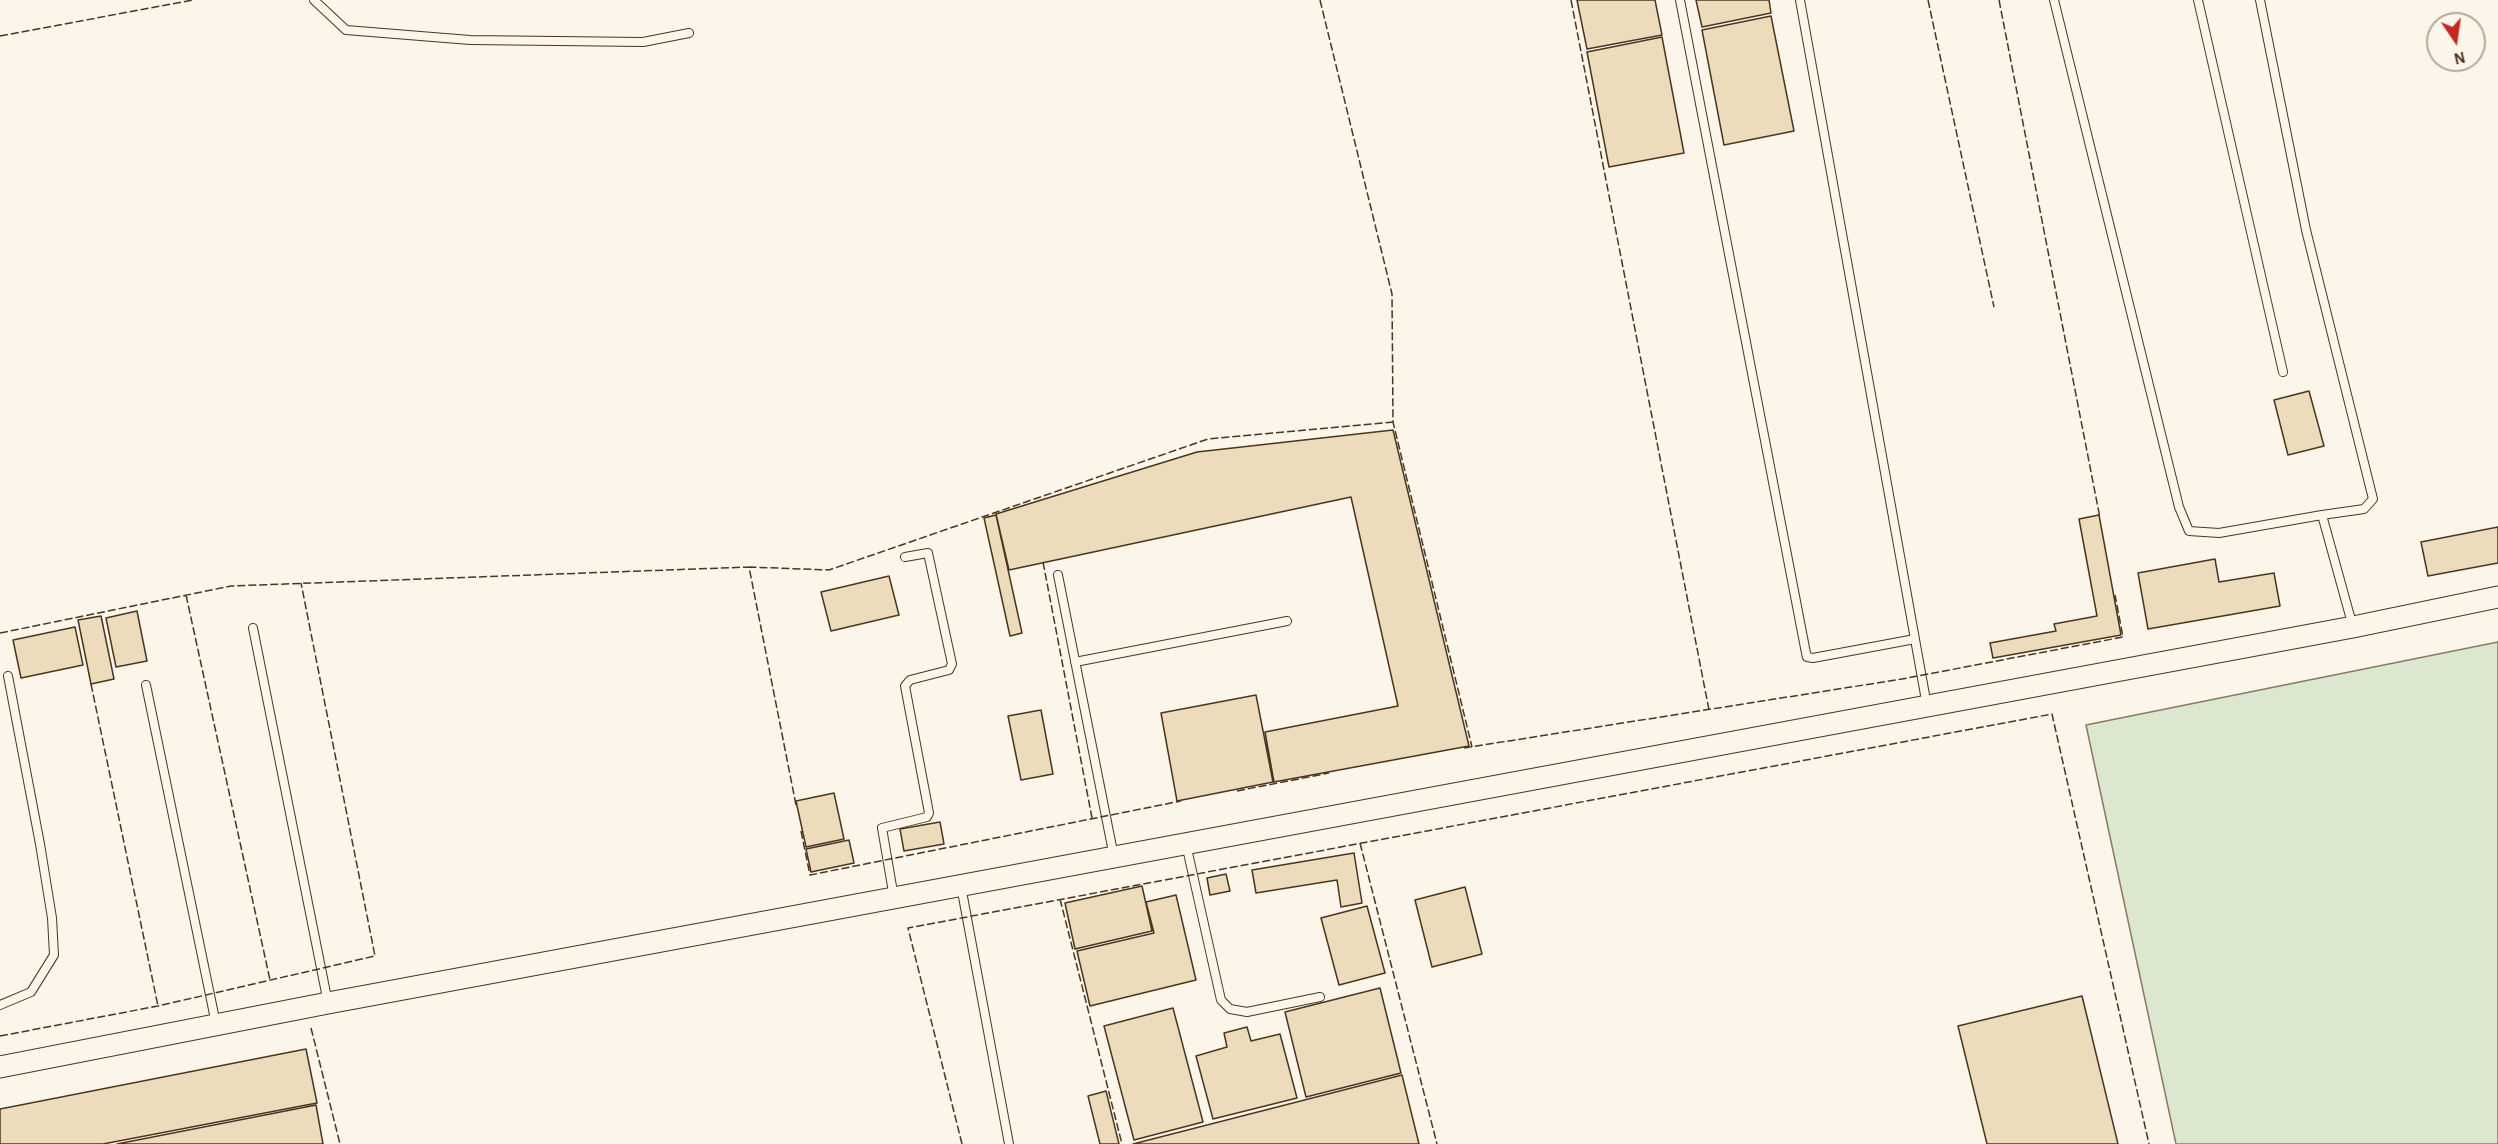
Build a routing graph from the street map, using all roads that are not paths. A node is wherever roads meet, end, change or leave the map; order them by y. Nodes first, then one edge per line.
1 (314, 0) edge
2 (1680, 0) edge
3 (1800, 0) edge
4 (2054, 0) edge
5 (2198, 0) edge
6 (2260, 0) edge
7 (689, 33) dead end
8 (2283, 372) dead end
9 (2322, 515) junction
10 (905, 556) dead end
11 (1058, 575) dead end
12 (2498, 597) edge
13 (1287, 621) dead end
14 (2353, 627) junction
15 (253, 628) dead end
16 (1915, 639) junction
17 (1075, 662) junction
18 (8, 676) dead end
19 (146, 685) dead end
20 (1927, 706) junction
21 (1186, 844) junction
22 (1114, 857) junction
23 (961, 886) junction
24 (894, 898) junction
25 (1320, 997) dead end
26 (328, 1003) junction
27 (0, 1005) edge
28 (216, 1024) junction
29 (0, 1067) edge
30 (1009, 1144) edge

1 - 7 lane
2 - 16 lane
3 - 16 lane
4 - 9 lane
5 - 8 lane
6 - 9 lane
9 - 14 lane
10 - 24 lane
11 - 17 lane
12 - 14 street
13 - 17 lane
14 - 20 street
15 - 26 lane
16 - 20 lane
17 - 22 lane
18 - 27 lane
19 - 28 lane
20 - 21 street
21 - 22 street
21 - 25 lane
22 - 23 street
23 - 24 street
23 - 30 lane
24 - 26 street
26 - 28 street
28 - 29 street

